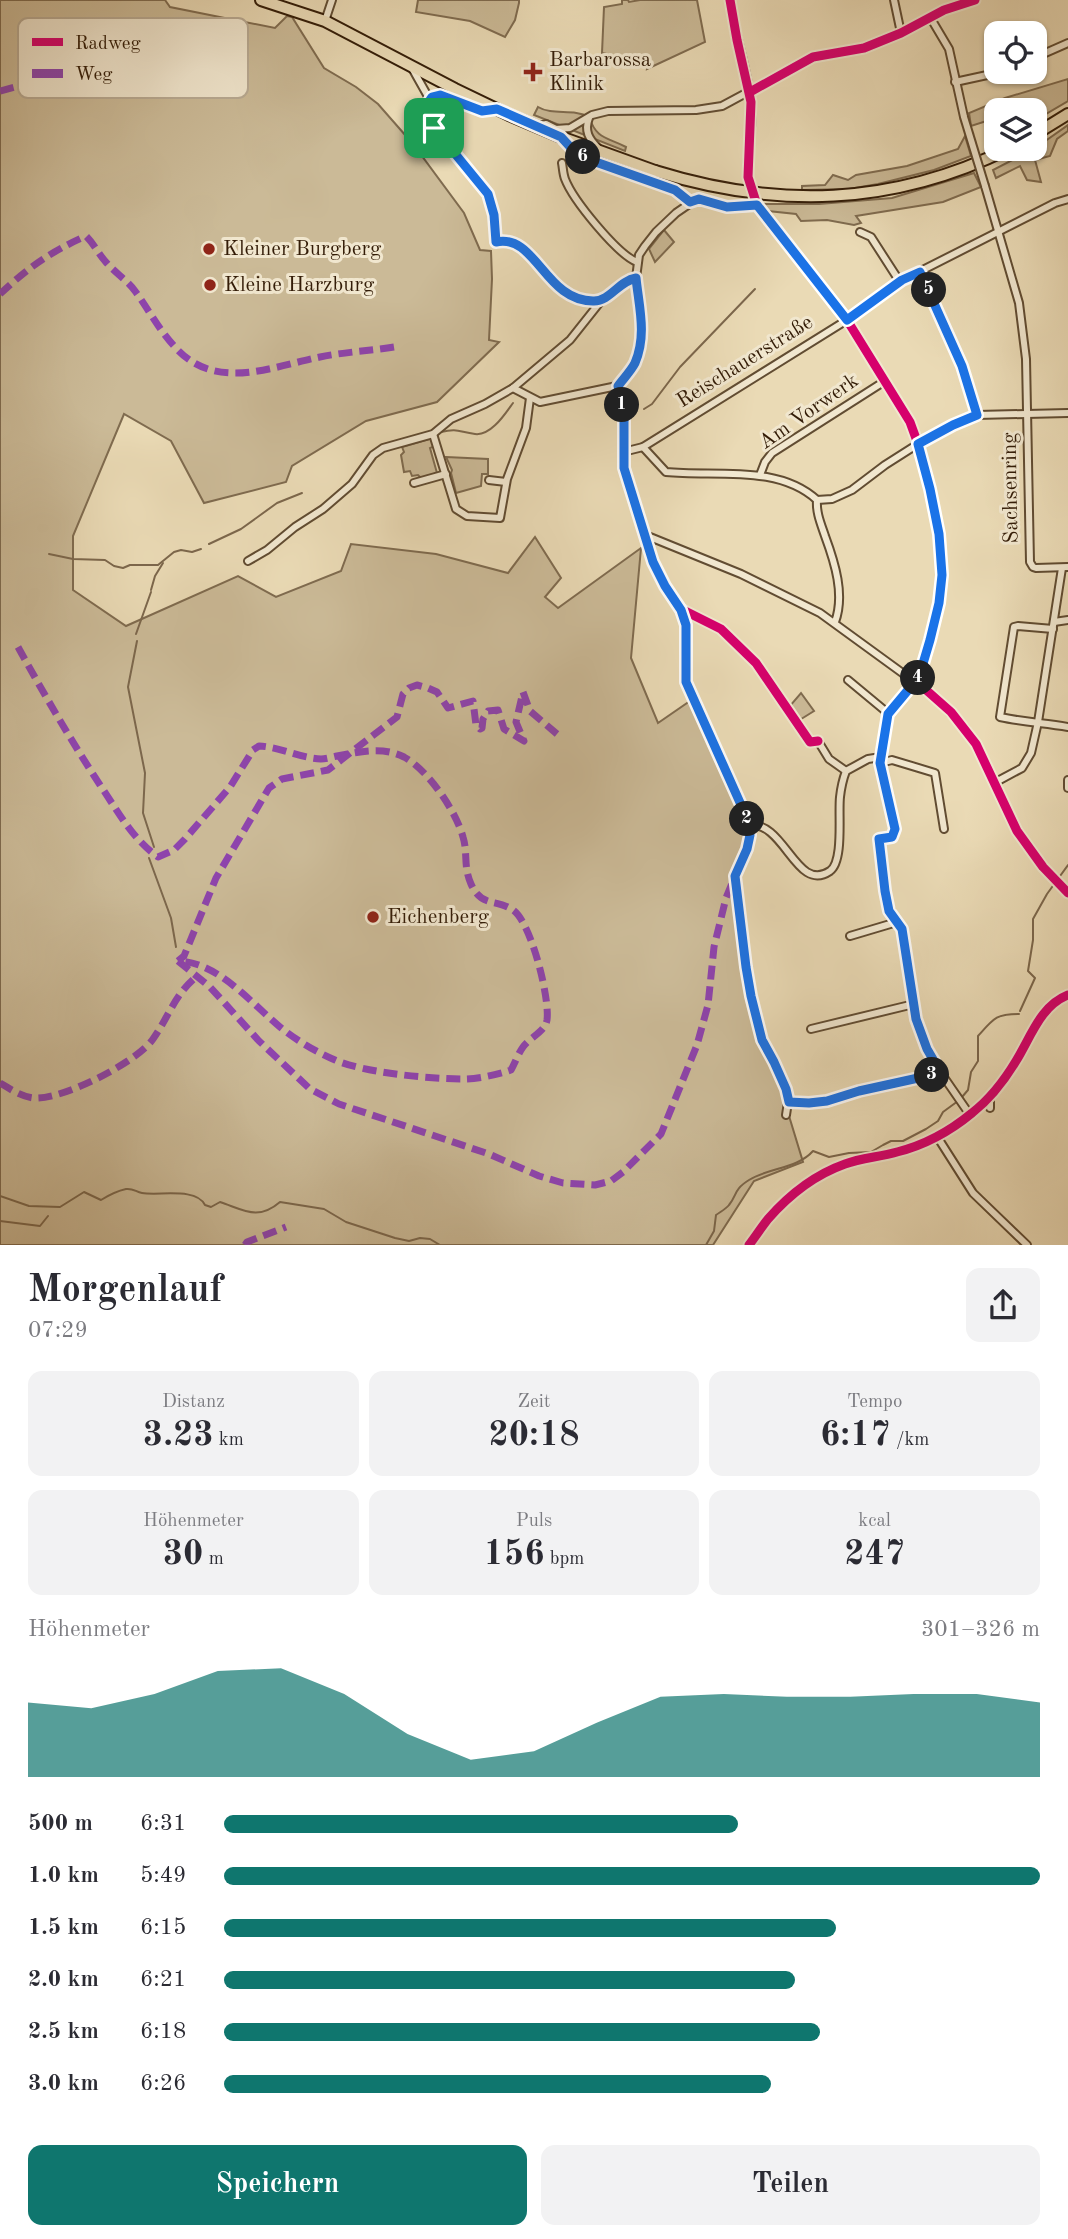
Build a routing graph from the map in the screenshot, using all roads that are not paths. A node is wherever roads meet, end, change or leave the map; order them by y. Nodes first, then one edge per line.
1 (261, 0) edge
2 (332, 0) edge
3 (730, 0) edge
4 (894, 0) edge
5 (975, 0) edge
6 (930, 17) junction
7 (325, 21) junction
8 (901, 33) junction
9 (1068, 43) edge
10 (1047, 52) edge
11 (411, 65) junction
12 (984, 77) edge
13 (955, 82) junction
14 (750, 92) junction
15 (429, 102) junction
16 (497, 109) junction
17 (1068, 114) edge
18 (589, 117) junction
19 (537, 127) junction
20 (1047, 127) edge
21 (561, 137) junction
22 (602, 152) junction
23 (984, 160) edge
24 (562, 163) dead end
25 (1068, 199) edge
26 (690, 202) junction
27 (757, 204) junction
28 (860, 232) dead end
29 (998, 232) junction
30 (637, 262) junction
31 (920, 272) junction
32 (636, 278) junction
33 (900, 282) junction
34 (601, 301) junction
35 (847, 320) junction
36 (885, 381) junction
37 (618, 386) junction
38 (513, 388) junction
39 (530, 397) junction
40 (1068, 413) edge
41 (1028, 414) junction
42 (977, 415) junction
43 (433, 434) junction
44 (918, 444) junction
45 (643, 447) junction
46 (623, 452) junction
47 (446, 474) junction
48 (760, 475) junction
49 (489, 480) dead end
50 (506, 482) junction
51 (414, 483) dead end
52 (817, 499) junction
53 (645, 535) junction
54 (248, 561) dead end
55 (1065, 567) edge
56 (1068, 620) edge
57 (835, 622) junction
58 (1054, 625) junction
59 (848, 680) dead end
60 (916, 681) junction
61 (888, 714) junction
62 (1038, 722) junction
63 (1068, 727) edge
64 (818, 741) dead end
65 (881, 760) junction
66 (846, 771) junction
67 (1068, 780) edge
68 (994, 783) junction
69 (1068, 788) edge
70 (748, 825) junction
71 (944, 828) dead end
72 (1068, 893) edge
73 (897, 922) junction
74 (850, 936) dead end
75 (1068, 995) edge
76 (914, 1004) junction
77 (811, 1029) dead end
78 (941, 1073) junction
79 (990, 1097) junction
80 (789, 1102) junction
81 (990, 1108) dead end
82 (786, 1115) dead end
83 (970, 1115) junction
84 (938, 1138) junction
85 (748, 1245) edge
86 (1027, 1245) edge

1 - 7 main road
2 - 7 street
3 - 14 street
4 - 8 street
5 - 6 street
6 - 8 street
6 - 13 street
7 - 11 main road
8 - 14 street
9 - 10 street
11 - 15 street
11 - 16 main road
12 - 13 street
13 - 29 street, bridge
14 - 18 street
14 - 27 street, bridge
15 - 16 street
15 - 34 street
16 - 19 main road
17 - 20 main road
18 - 19 street
18 - 22 street
19 - 21 main road
21 - 22 main road
21 - 26 street
22 - 23 main road
24 - 30 street
25 - 29 street, Reischauerstraße
26 - 27 street
26 - 30 street
27 - 35 street
28 - 33 street
29 - 31 street, Reischauerstraße
29 - 41 street
30 - 32 street
31 - 33 street, Reischauerstraße
31 - 42 street
32 - 34 street
32 - 37 street
33 - 35 street, Reischauerstraße
34 - 38 street
35 - 36 street
35 - 45 street, Reischauerstraße
36 - 44 street
36 - 48 street, Am Vorwerk
37 - 39 street
37 - 46 street
38 - 39 street
38 - 43 street
39 - 50 street
40 - 41 street
41 - 42 street
41 - 55 street, Sachsenring
42 - 44 street
43 - 47 street
43 - 54 street
44 - 52 street
44 - 60 street
45 - 46 street, Reischauerstraße
45 - 48 street
46 - 53 street
47 - 50 street
47 - 51 street
48 - 52 street
49 - 50 street
52 - 57 street
53 - 57 street
53 - 70 street
55 - 58 street
56 - 58 street
57 - 60 street
58 - 62 street
58 - 62 street
59 - 61 street
60 - 61 street
60 - 68 street
61 - 65 street
62 - 63 street
62 - 68 street
64 - 66 street
65 - 66 street
65 - 71 street
65 - 73 street
66 - 70 street
67 - 69 street
68 - 72 street
70 - 80 street
73 - 74 street
73 - 76 street
75 - 79 street
76 - 77 street
76 - 78 street
78 - 80 street
78 - 83 street
79 - 81 street
79 - 83 street
80 - 82 street
83 - 84 street
84 - 85 street
84 - 86 street

